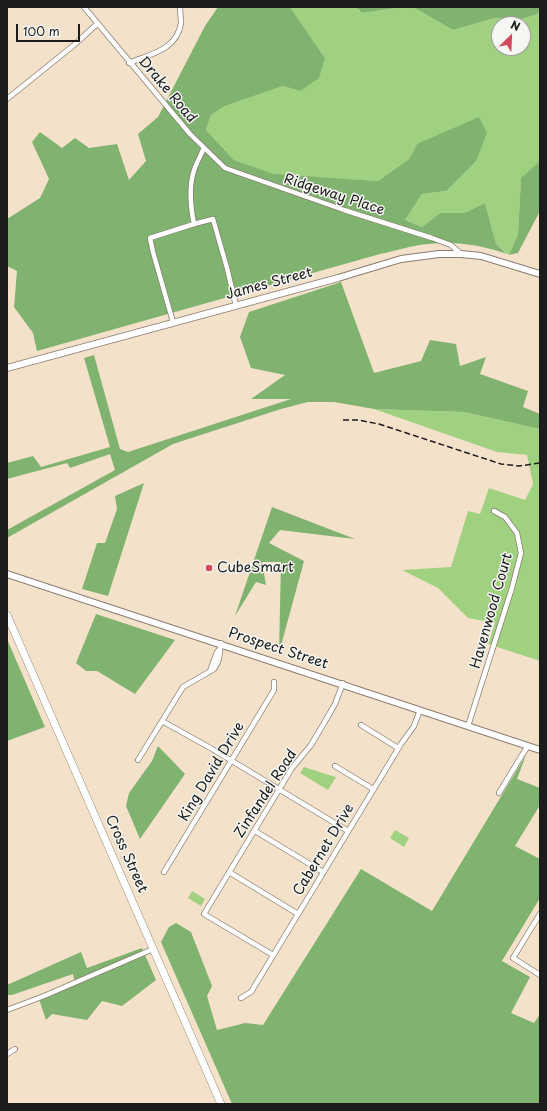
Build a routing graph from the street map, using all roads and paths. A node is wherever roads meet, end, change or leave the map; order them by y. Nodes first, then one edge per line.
1 (84, 7) edge
2 (180, 7) edge
3 (97, 24) junction
4 (129, 63) junction
5 (7, 98) edge
6 (204, 148) junction
7 (194, 224) junction
8 (460, 254) junction
9 (540, 274) edge
10 (236, 306) junction
11 (173, 322) junction
12 (7, 368) edge
13 (494, 511) dead end
14 (7, 574) edge
15 (7, 615) edge
16 (221, 646) junction
17 (274, 682) dead end
18 (343, 683) junction
19 (420, 710) junction
20 (162, 721) junction
21 (360, 725) dead end
22 (468, 726) junction
23 (528, 746) junction
24 (398, 748) junction
25 (540, 750) edge
26 (138, 760) dead end
27 (232, 761) junction
28 (335, 766) dead end
29 (280, 790) junction
30 (373, 790) junction
31 (499, 793) dead end
32 (254, 831) junction
33 (348, 831) junction
34 (164, 872) dead end
35 (229, 872) junction
36 (323, 872) junction
37 (298, 914) junction
38 (540, 914) edge
39 (153, 949) junction
40 (272, 955) junction
41 (540, 975) edge
42 (241, 998) dead end
43 (7, 1010) edge
44 (15, 1049) dead end
45 (7, 1054) edge
46 (221, 1104) edge

1 - 3 street, Drake Road
2 - 4 street
3 - 4 street, Drake Road
3 - 5 street
4 - 6 street, Drake Road
6 - 7 street
6 - 8 street, Ridgeway Place
7 - 10 street
7 - 11 street
8 - 9 street, James Street
8 - 10 street, James Street
10 - 11 street, James Street
11 - 12 street, James Street
13 - 22 street, Havenwood Court
14 - 16 street, Prospect Street
15 - 39 main road, Cross Street
16 - 18 street, Prospect Street
16 - 20 street
17 - 27 street, King David Drive
18 - 19 street, Prospect Street
18 - 29 street, Zinfandel Road
19 - 22 street, Prospect Street
19 - 24 street, Cabernet Drive
20 - 26 street
20 - 27 street
21 - 24 street
22 - 23 street, Prospect Street
23 - 25 street, Prospect Street
23 - 31 street
24 - 30 street, Cabernet Drive
27 - 29 street
27 - 34 street, King David Drive
28 - 30 street
29 - 32 street, Zinfandel Road
29 - 33 street
30 - 33 street, Cabernet Drive
32 - 35 street, Zinfandel Road
32 - 36 street
33 - 36 street, Cabernet Drive
35 - 37 street
35 - 40 street, Zinfandel Road
36 - 37 street, Cabernet Drive
37 - 40 street, Cabernet Drive
38 - 41 street
39 - 43 street
39 - 46 main road, Cross Street
40 - 42 street, Cabernet Drive
44 - 45 street

